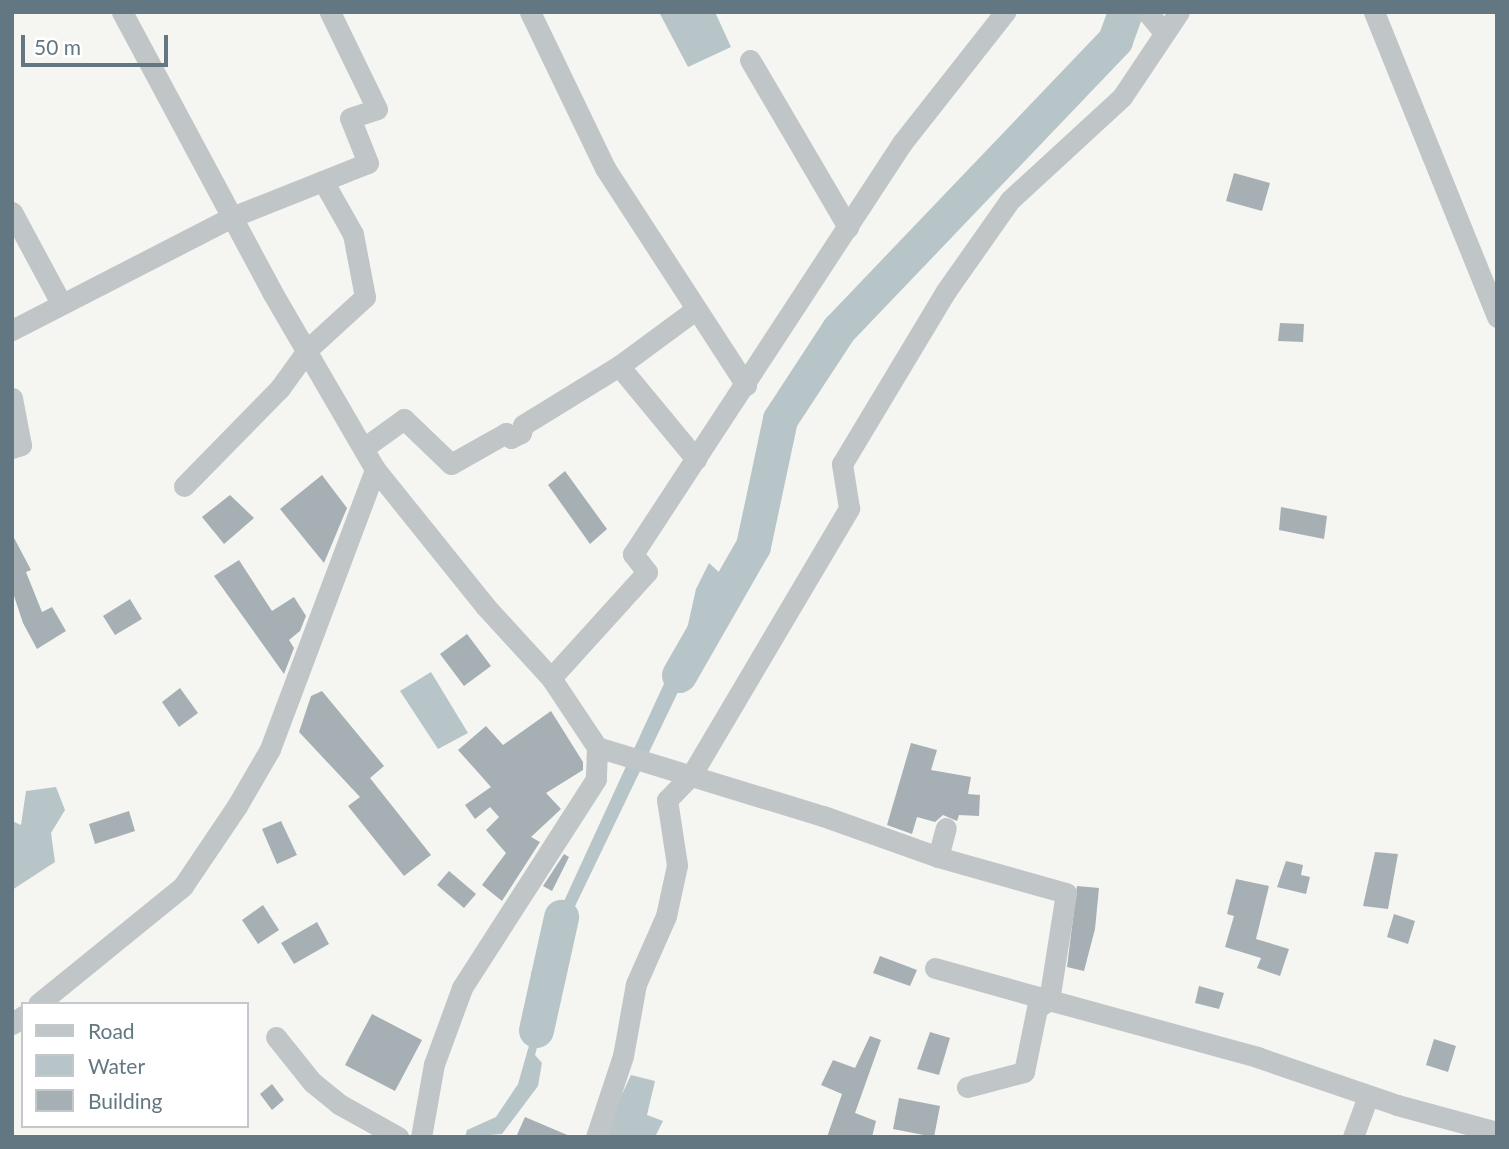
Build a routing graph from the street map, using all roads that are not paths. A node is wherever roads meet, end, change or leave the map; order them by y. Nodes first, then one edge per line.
1 (122, 12) edge
2 (330, 12) edge
3 (530, 12) edge
4 (1005, 12) edge
5 (1147, 12) edge
6 (1179, 12) edge
7 (1374, 12) edge
8 (1163, 31) junction
9 (750, 60) dead end
10 (323, 181) junction
11 (12, 212) edge
12 (232, 217) junction
13 (848, 227) junction
14 (61, 303) junction
15 (695, 310) junction
16 (1497, 317) edge
17 (12, 330) edge
18 (308, 349) junction
19 (619, 366) junction
20 (746, 386) junction
21 (12, 398) edge
22 (365, 447) junction
23 (12, 448) edge
24 (696, 459) junction
25 (375, 469) junction
26 (184, 486) dead end
27 (551, 678) junction
28 (597, 747) junction
29 (692, 774) junction
30 (946, 828) dead end
31 (938, 857) junction
32 (935, 968) dead end
33 (1049, 1000) junction
34 (40, 1002) edge
35 (276, 1037) dead end
36 (967, 1087) dead end
37 (1368, 1096) junction
38 (1497, 1132) edge
39 (398, 1137) edge
40 (421, 1137) edge
41 (596, 1137) edge
42 (1353, 1137) edge

1 - 12 street
2 - 10 street
3 - 15 street
4 - 13 street
5 - 8 street
6 - 8 street
7 - 16 street
8 - 29 street
9 - 13 street
10 - 12 street
10 - 18 street
11 - 14 street
12 - 14 street
12 - 18 street
13 - 20 street
14 - 17 street
15 - 19 street
15 - 20 street
18 - 22 street
18 - 26 street
19 - 22 street
19 - 24 street
20 - 24 street
21 - 23 street
22 - 25 street
24 - 27 street
25 - 27 street
25 - 34 street
27 - 28 street
28 - 29 street
28 - 40 street
29 - 31 street
29 - 41 street
30 - 31 street
31 - 33 street
32 - 33 street
33 - 36 street
33 - 37 street
35 - 39 street
37 - 38 street
37 - 42 street

